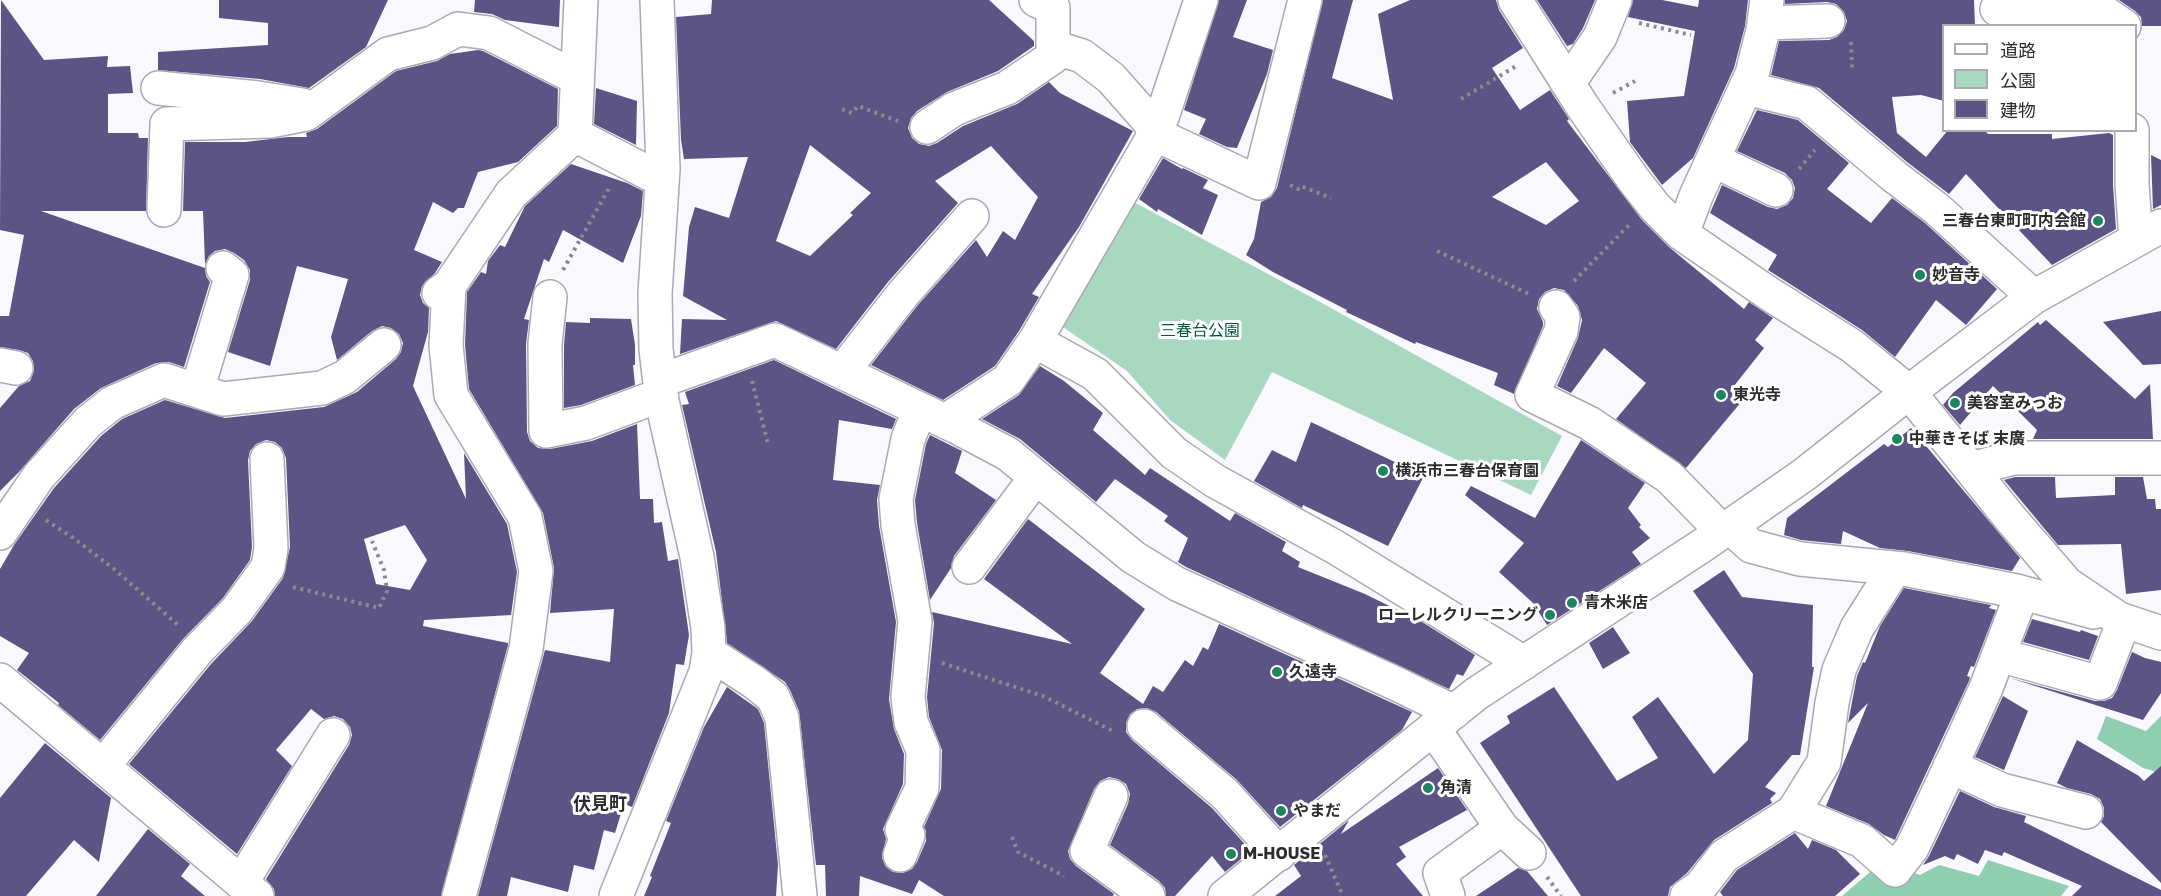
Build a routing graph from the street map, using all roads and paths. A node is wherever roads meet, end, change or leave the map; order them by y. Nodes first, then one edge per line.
1 (581, 0) edge
2 (657, 0) edge
3 (1035, 0) edge
4 (1201, 0) edge
5 (1305, 0) edge
6 (1515, 0) edge
7 (2130, 0) edge
8 (1612, 8) edge
9 (1997, 9) dead end
10 (1766, 11) edge
11 (1828, 21) dead end
12 (2121, 24) edge
13 (2130, 24) edge
14 (1691, 34) dead end
15 (1053, 47) junction
16 (1546, 48) junction
17 (577, 78) junction
18 (1566, 81) junction
19 (158, 88) dead end
20 (1746, 88) junction
21 (1461, 99) dead end
22 (315, 108) junction
23 (842, 109) dead end
24 (1835, 126) junction
25 (927, 127) joint
26 (2132, 132) edge
27 (1155, 134) junction
28 (575, 135) junction
29 (1713, 160) junction
30 (625, 161) junction
31 (1261, 174) junction
32 (662, 180) junction
33 (1776, 190) joint
34 (1331, 198) dead end
35 (1655, 207) junction
36 (164, 210) dead end
37 (972, 216) dead end
38 (2148, 233) edge
39 (1682, 234) junction
40 (1437, 251) dead end
41 (223, 268) dead end
42 (550, 297) joint
43 (2034, 297) junction
44 (1556, 307) junction
45 (1035, 341) junction
46 (384, 345) dead end
47 (745, 351) junction
48 (842, 372) junction
49 (660, 388) junction
50 (197, 390) junction
51 (1909, 392) junction
52 (933, 415) junction
53 (768, 444) dead end
54 (2161, 458) edge
55 (267, 459) dead end
56 (1971, 469) junction
57 (1036, 477) junction
58 (20, 504) junction
59 (1726, 530) junction
60 (0, 533) edge
61 (372, 541) dead end
62 (969, 567) dead end
63 (1895, 568) junction
64 (260, 579) junction
65 (2022, 593) junction
66 (2122, 620) junction
67 (2161, 633) edge
68 (202, 646) junction
69 (709, 652) junction
70 (1999, 655) junction
71 (941, 662) dead end
72 (1524, 663) junction
73 (0, 680) edge
74 (1443, 720) junction
75 (1144, 726) joint
76 (333, 735) dead end
77 (103, 766) junction
78 (1950, 766) junction
79 (1111, 796) dead end
80 (1793, 812) junction
81 (2086, 812) dead end
82 (1313, 827) junction
83 (1502, 828) junction
84 (1012, 837) dead end
85 (1087, 851) junction
86 (1529, 853) dead end
87 (1279, 854) junction
88 (900, 855) dead end
89 (249, 889) edge
90 (459, 896) edge
91 (616, 896) edge
92 (800, 896) edge
93 (1148, 896) edge
94 (1225, 896) edge
95 (1343, 896) edge
96 (1448, 896) edge
97 (1687, 896) edge

1 - 17 street
2 - 32 street
3 - 15 street
4 - 27 street
5 - 31 street
6 - 16 street
7 - 13 street
8 - 14 path
8 - 18 street
9 - 12 street
10 - 11 street
10 - 20 street
15 - 25 street
15 - 27 street
16 - 18 street
16 - 21 path
17 - 22 street
17 - 28 street
18 - 35 street
19 - 22 street
20 - 24 street
20 - 29 street
22 - 36 street
23 - 25 path
24 - 33 path
24 - 43 street
26 - 38 street
27 - 31 street
27 - 45 street
28 - 30 street
28 - 90 street
29 - 33 street
29 - 39 street
30 - 32 street
30 - 42 path
31 - 34 path
32 - 49 street
35 - 39 street
35 - 44 path
37 - 48 street
38 - 43 street
39 - 51 street
40 - 44 path
41 - 50 street
42 - 49 street
43 - 51 street
44 - 59 street
45 - 52 street
45 - 72 street
46 - 50 street
47 - 48 street
47 - 49 street
47 - 53 path
48 - 52 street
49 - 69 street
50 - 58 street
51 - 56 street
51 - 59 street
52 - 57 street
52 - 88 street
54 - 56 street
55 - 64 street
56 - 66 street
57 - 62 street
57 - 74 street
58 - 60 street
58 - 68 path
59 - 63 street
59 - 72 street
61 - 64 path
63 - 65 street
63 - 80 street
64 - 68 street
65 - 66 street
65 - 70 street
66 - 67 street
66 - 70 street
68 - 77 street
69 - 91 street
69 - 92 street
70 - 78 street
71 - 75 path
72 - 74 street
73 - 77 street
74 - 82 street
74 - 83 street
75 - 87 street
76 - 89 street
77 - 89 street
78 - 80 street
78 - 81 street
79 - 85 street
80 - 97 street
82 - 87 street
82 - 95 path
83 - 86 street
83 - 96 street
84 - 85 path
85 - 93 street
87 - 94 street

